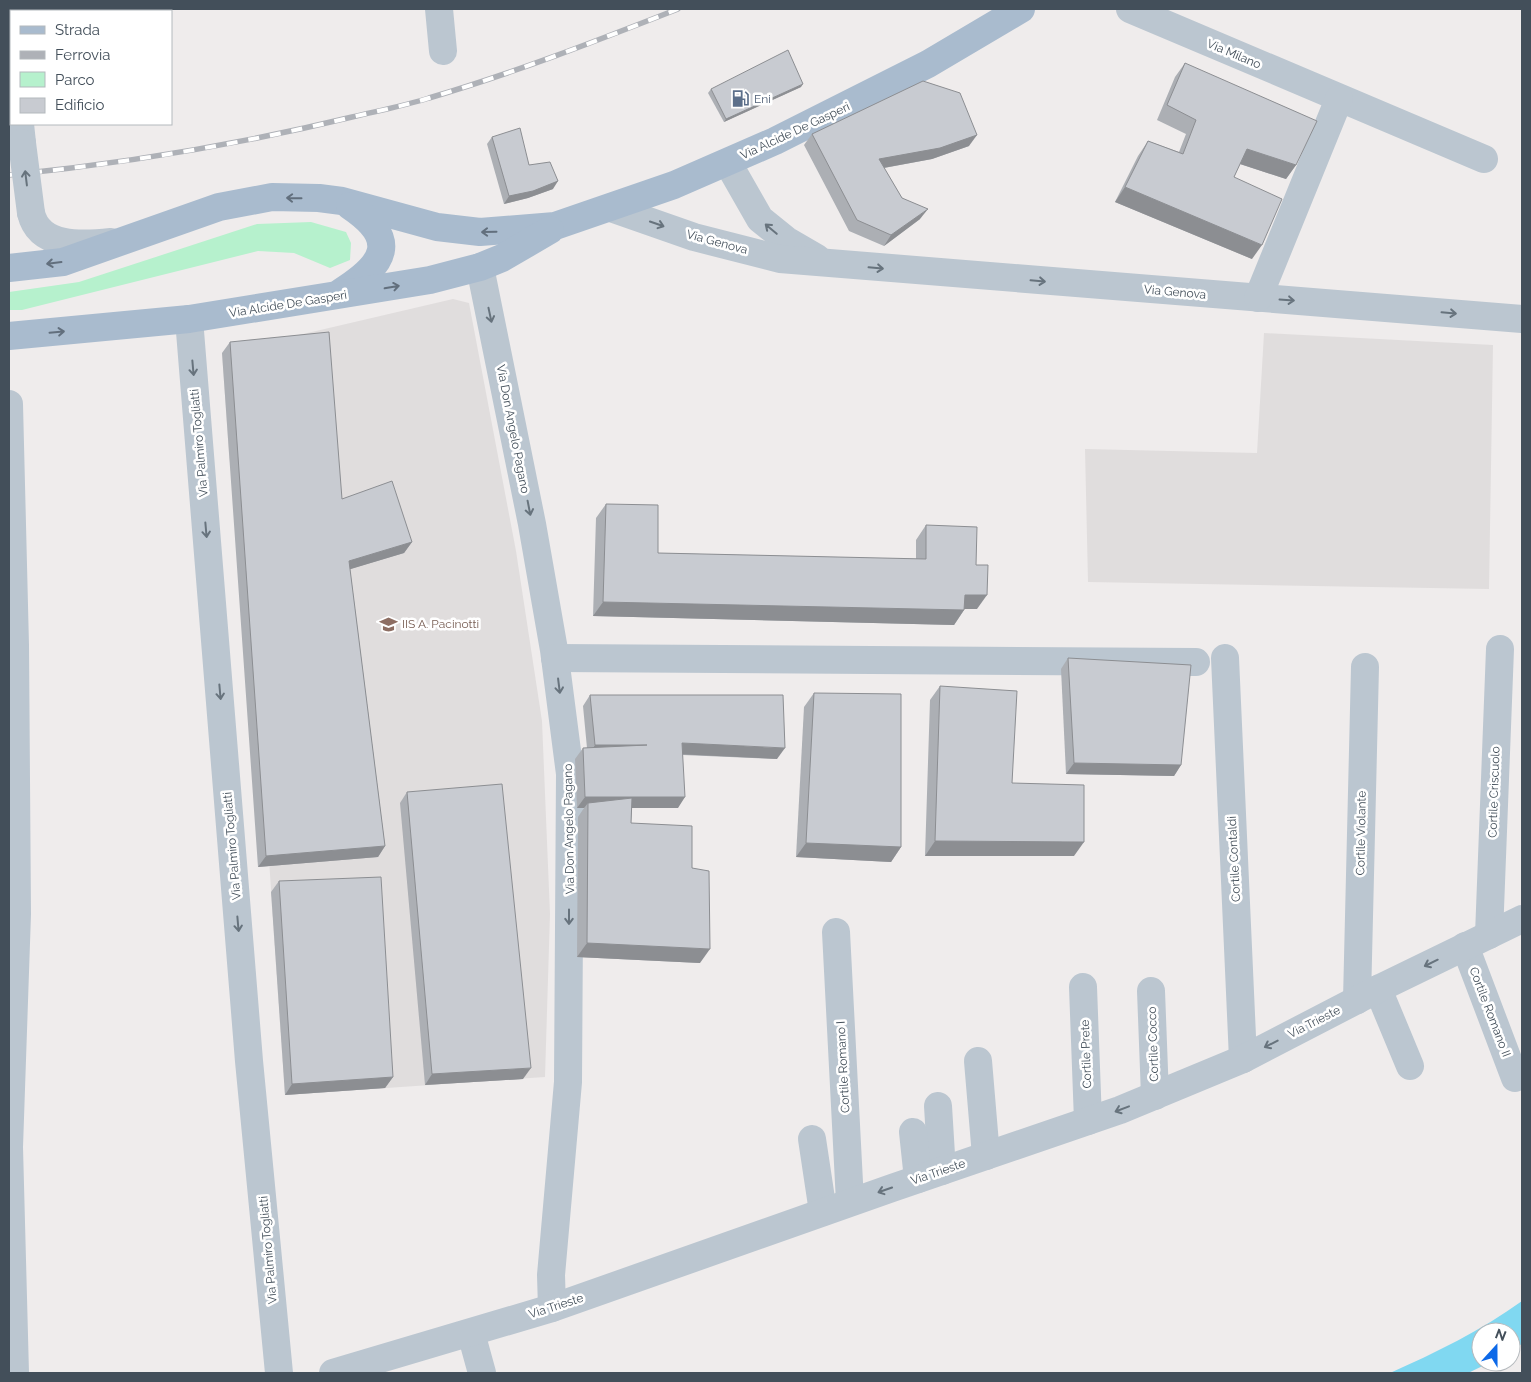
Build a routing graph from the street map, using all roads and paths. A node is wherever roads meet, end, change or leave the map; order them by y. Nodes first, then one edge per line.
1 (439, 9) edge
2 (1021, 9) edge
3 (1130, 9) edge
4 (443, 51) dead end
5 (1339, 99) junction
6 (21, 133) edge
7 (1484, 160) dead end
8 (728, 163) junction
9 (342, 201) junction
10 (611, 208) junction
11 (555, 226) junction
12 (122, 241) junction
13 (827, 264) junction
14 (480, 267) junction
15 (9, 268) edge
16 (332, 297) junction
17 (1258, 298) junction
18 (189, 319) junction
19 (1522, 319) edge
20 (9, 336) edge
21 (9, 404) edge
22 (1500, 649) dead end
23 (555, 658) junction
24 (1225, 658) dead end
25 (1196, 662) dead end
26 (1365, 667) dead end
27 (1522, 918) edge
28 (836, 932) dead end
29 (1489, 935) junction
30 (1465, 946) junction
31 (1083, 987) dead end
32 (1151, 992) dead end
33 (1367, 994) junction
34 (1243, 1059) junction
35 (978, 1061) dead end
36 (1410, 1066) dead end
37 (1515, 1078) dead end
38 (1155, 1096) junction
39 (938, 1106) dead end
40 (1088, 1122) junction
41 (913, 1132) dead end
42 (812, 1139) dead end
43 (986, 1156) junction
44 (930, 1175) junction
45 (850, 1202) junction
46 (823, 1212) junction
47 (552, 1308) junction
48 (471, 1333) junction
49 (366, 1369) edge
50 (15, 1373) edge
51 (280, 1373) edge
52 (333, 1373) edge
53 (482, 1373) edge

1 - 4 street
2 - 8 main road, Via Alcide De Gasperi
3 - 5 street, Via Milano
5 - 7 street, Via Milano
5 - 17 street
12 -> 6 street, bridge
8 - 10 main road, Via Alcide De Gasperi
13 -> 8 street, Via Genova
11 -> 9 main road, Via Alcide De Gasperi
9 -> 12 main road, Via Alcide De Gasperi
9 - 16 main road
10 - 11 main road, Via Alcide De Gasperi
10 -> 13 street, Via Genova
11 - 14 main road, Via Alcide De Gasperi
12 -> 15 main road, Via Alcide De Gasperi
13 -> 17 street, Via Genova
16 -> 14 main road, Via Alcide De Gasperi
14 -> 23 street, Via Don Angelo Pagano
16 - 18 main road, Via Alcide De Gasperi
17 -> 19 street, Via Genova
20 -> 18 main road, Via Alcide De Gasperi
18 -> 51 street, Via Palmiro Togliatti
21 - 50 street
22 - 29 street, Cortile Criscuolo
23 - 25 street
23 -> 47 street, Via Don Angelo Pagano
24 - 34 street, Cortile Contaldi
26 - 33 street, Cortile Violante
27 - 29 street, Via Trieste
28 - 45 street, Cortile Romano I
29 - 30 street, Via Trieste
30 -> 33 street, Via Trieste
30 - 37 street, Cortile Romano II
31 - 40 street, Cortile Prete
32 - 38 street, Cortile Cocco
33 -> 34 street, Via Trieste
33 - 36 street
34 - 38 street, Via Trieste
35 - 43 street
38 -> 40 street, Via Trieste
39 - 44 street
40 - 43 street, Via Trieste
41 - 44 street
42 - 46 street
43 - 44 street, Via Trieste
44 -> 45 street, Via Trieste
45 - 46 street, Via Trieste
46 - 47 street, Via Trieste
47 - 48 street, Via Trieste
48 - 49 street, Via Trieste
48 - 53 street
49 - 52 street, Via Trieste

